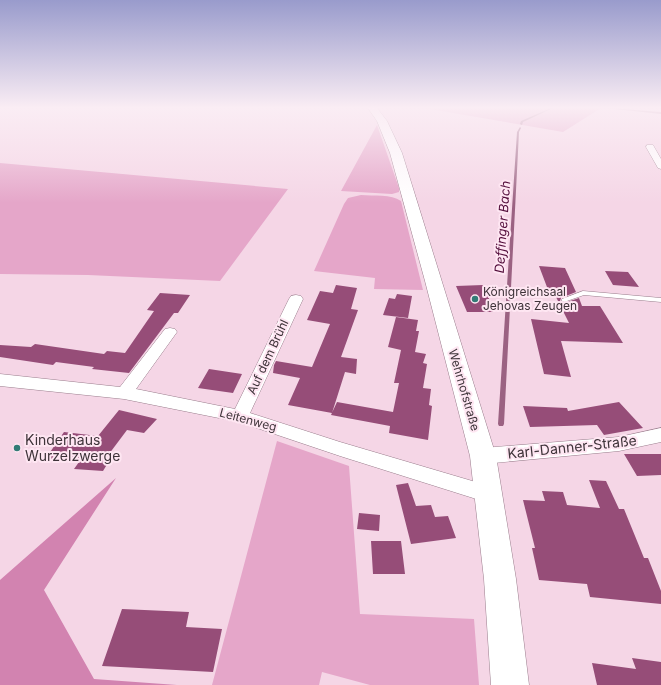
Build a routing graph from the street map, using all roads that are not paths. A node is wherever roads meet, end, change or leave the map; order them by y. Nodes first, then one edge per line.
1 (390, 140) edge
2 (650, 147) dead end
3 (661, 166) edge
4 (296, 299) dead end
5 (564, 300) dead end
6 (661, 300) edge
7 (170, 332) dead end
8 (0, 380) edge
9 (124, 393) junction
10 (240, 416) junction
11 (661, 435) edge
12 (483, 456) junction
13 (489, 494) junction
14 (510, 685) edge

1 - 12 street, Wehrhofstraße
2 - 3 street
4 - 10 street, Auf dem Brühl
5 - 6 lane
7 - 9 street
8 - 9 street, Leitenweg
9 - 10 street, Leitenweg
10 - 13 street, Leitenweg
11 - 12 street, Karl-Danner-Straße
12 - 13 street, Wehrhofstraße
13 - 14 street, Wehrhofstraße

